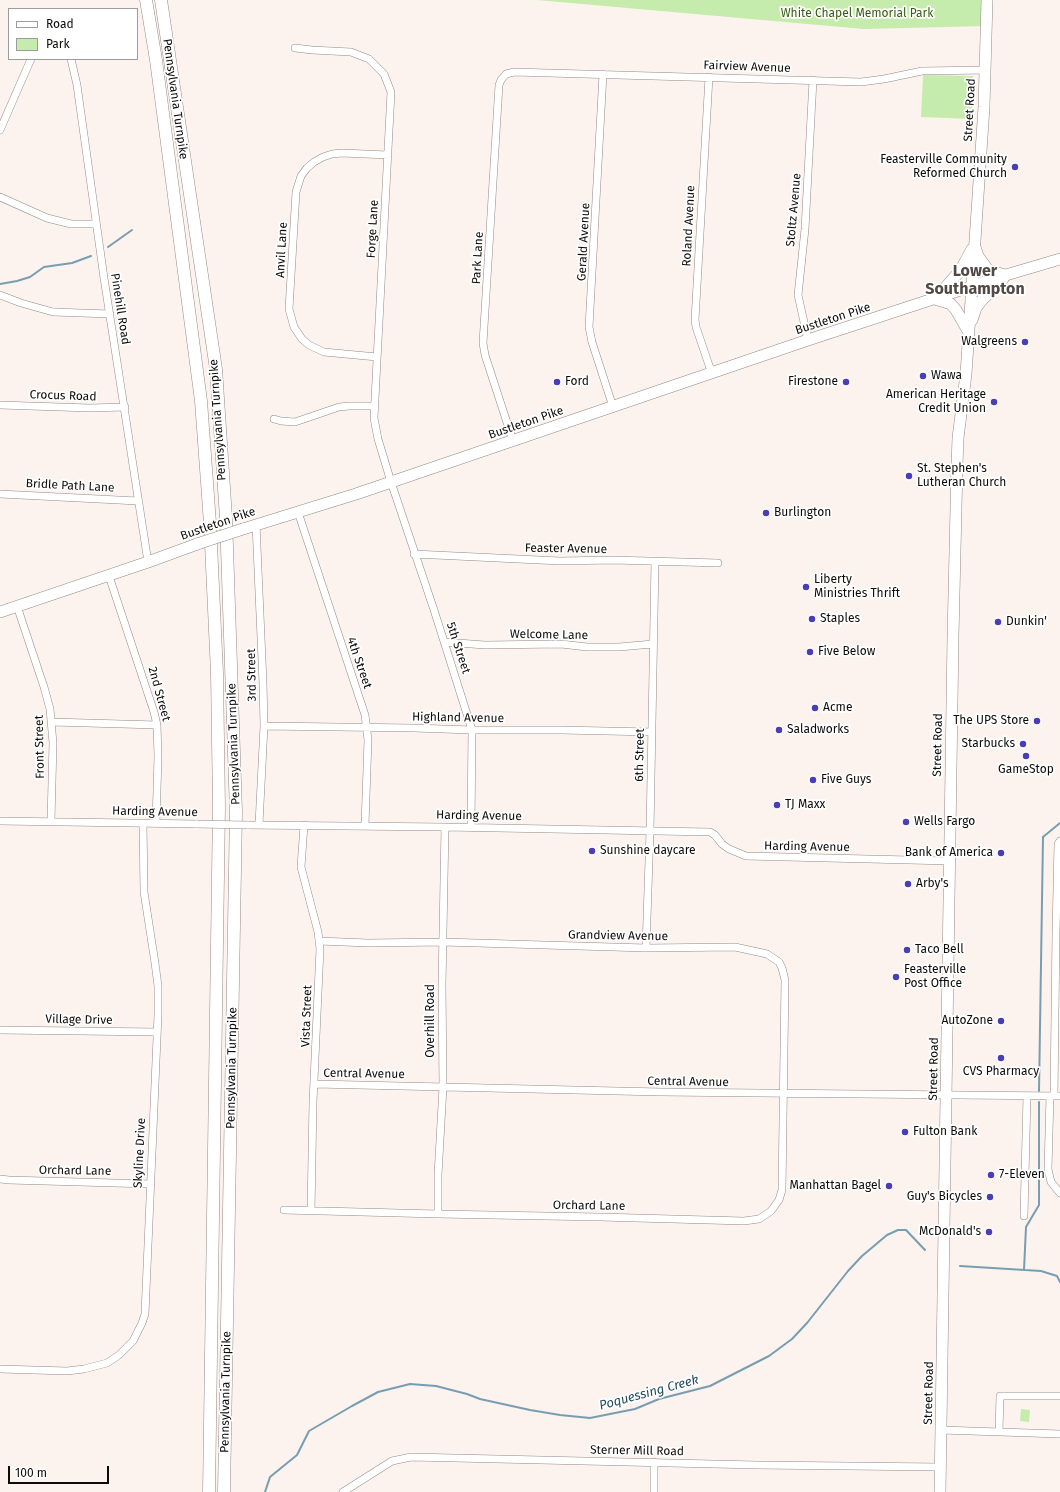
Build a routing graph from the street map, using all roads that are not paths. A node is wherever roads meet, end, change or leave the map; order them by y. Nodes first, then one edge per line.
1 (146, 0) edge
2 (161, 0) edge
3 (987, 0) edge
4 (295, 48) dead end
5 (31, 60) edge
6 (71, 60) edge
7 (986, 70) junction
8 (506, 74) joint
9 (603, 74) junction
10 (709, 77) junction
11 (813, 80) junction
12 (0, 130) edge
13 (388, 155) junction
14 (0, 197) edge
15 (96, 224) junction
16 (974, 245) junction
17 (1060, 259) edge
18 (1006, 275) junction
19 (971, 287) junction
20 (0, 295) edge
21 (935, 299) junction
22 (110, 314) junction
23 (968, 332) junction
24 (808, 340) junction
25 (377, 356) junction
26 (712, 374) junction
27 (0, 405) edge
28 (374, 406) junction
29 (125, 407) junction
30 (613, 407) junction
31 (274, 419) dead end
32 (514, 441) junction
33 (390, 482) junction
34 (0, 494) edge
35 (138, 501) junction
36 (298, 512) junction
37 (256, 524) junction
38 (414, 554) junction
39 (148, 562) junction
40 (654, 562) junction
41 (718, 562) dead end
42 (109, 576) junction
43 (17, 606) junction
44 (0, 612) edge
45 (444, 642) junction
46 (653, 644) junction
47 (52, 722) junction
48 (157, 725) junction
49 (264, 726) junction
50 (367, 728) junction
51 (472, 730) junction
52 (652, 732) junction
53 (0, 821) edge
54 (51, 821) junction
55 (143, 823) junction
56 (156, 823) junction
57 (259, 824) junction
58 (304, 825) junction
59 (365, 825) junction
60 (445, 827) junction
61 (471, 827) junction
62 (650, 831) junction
63 (1060, 841) edge
64 (950, 861) junction
65 (319, 941) junction
66 (443, 942) junction
67 (646, 948) junction
68 (0, 1030) edge
69 (157, 1032) junction
70 (315, 1084) junction
71 (443, 1087) junction
72 (784, 1094) junction
73 (946, 1096) junction
74 (1027, 1096) junction
75 (1055, 1096) edge
76 (0, 1179) edge
77 (150, 1184) junction
78 (1060, 1193) edge
79 (284, 1210) dead end
80 (311, 1211) junction
81 (438, 1214) junction
82 (1024, 1216) dead end
83 (0, 1369) edge
84 (1060, 1396) edge
85 (941, 1430) junction
86 (999, 1432) junction
87 (1060, 1434) edge
88 (654, 1462) junction
89 (940, 1467) junction
90 (209, 1492) edge
91 (224, 1492) edge
92 (343, 1492) edge
93 (654, 1492) edge
94 (940, 1492) edge

1 - 90 highway, Pennsylvania Turnpike
2 - 91 highway, Pennsylvania Turnpike
3 - 7 main road, Street Road
4 - 13 street, Forge Lane
5 - 12 street
6 - 15 street, Pinehill Road
7 - 11 street, Fairview Avenue
7 - 16 main road, Street Road
8 - 9 street, Fairview Avenue
8 - 32 street, Park Lane
9 - 10 street, Fairview Avenue
9 - 30 street, Gerald Avenue
10 - 11 street, Fairview Avenue
10 - 26 street, Roland Avenue
11 - 24 street, Stoltz Avenue
13 - 25 street, Forge Lane
13 - 25 street, Anvil Lane
14 - 15 street
15 - 22 street, Pinehill Road
16 - 18 main road
16 - 19 main road, Street Road
16 - 21 main road
17 - 18 main road, Bustleton Pike
18 - 19 main road, Bustleton Pike
18 - 23 main road
19 - 21 main road, Bustleton Pike
19 - 23 main road, Street Road
20 - 22 street
21 - 23 main road
21 - 24 main road, Bustleton Pike
22 - 29 street, Pinehill Road
23 - 64 main road, Street Road
24 - 26 main road, Bustleton Pike
25 - 28 street, Forge Lane
26 - 30 main road, Bustleton Pike
27 - 29 street, Crocus Road
28 - 31 street
28 - 33 street, Forge Lane
29 - 35 street, Pinehill Road
30 - 32 main road, Bustleton Pike
32 - 33 main road, Bustleton Pike
33 - 36 main road, Bustleton Pike
33 - 38 street, 5th Street
34 - 35 street, Bridle Path Lane
35 - 39 street, Pinehill Road
36 - 37 main road, Bustleton Pike
36 - 50 street, 4th Street
37 - 39 main road, Bustleton Pike, bridge
37 - 49 street, 3rd Street
38 - 40 street, Feaster Avenue
38 - 45 street, 5th Street
39 - 42 main road, Bustleton Pike
40 - 41 street, Feaster Avenue
40 - 46 street, 6th Street
42 - 43 main road, Bustleton Pike
42 - 48 street, 2nd Street
43 - 44 main road, Bustleton Pike
43 - 47 street, Front Street
45 - 46 street, Welcome Lane
45 - 51 street, 5th Street
46 - 52 street, 6th Street
47 - 48 street
47 - 54 street, Front Street
48 - 56 street, 2nd Street
49 - 50 street, Highland Avenue
49 - 57 street, 3rd Street
50 - 51 street, Highland Avenue
50 - 59 street, 4th Street
51 - 52 street, Highland Avenue
51 - 61 street, 5th Street
52 - 62 street, 6th Street
53 - 54 street, Harding Avenue
54 - 55 street, Harding Avenue
55 - 56 street, Harding Avenue
55 - 69 street, Skyline Drive
56 - 57 street, Harding Avenue, bridge
57 - 58 street, Harding Avenue
58 - 59 street, Harding Avenue
58 - 65 street, Vista Street
59 - 60 street, Harding Avenue
60 - 61 street, Harding Avenue
60 - 66 street, Overhill Road
61 - 62 street, Harding Avenue
62 - 64 street, Harding Avenue
62 - 67 street, 6th Street
63 - 75 street
64 - 73 main road, Street Road
65 - 66 street, Grandview Avenue
65 - 70 street, Vista Street
66 - 67 street, Grandview Avenue
66 - 71 street, Overhill Road
67 - 72 street, Grandview Avenue
68 - 69 street, Village Drive
69 - 77 street, Skyline Drive
70 - 71 street, Central Avenue
70 - 80 street, Vista Street
71 - 72 street, Central Avenue
71 - 81 street, Overhill Road
72 - 73 street, Central Avenue
72 - 81 street, Orchard Lane
73 - 74 street, Central Avenue
73 - 85 main road, Street Road
74 - 75 street, Central Avenue
74 - 82 street
75 - 78 street
76 - 77 street, Orchard Lane
77 - 83 street, Skyline Drive
79 - 80 street, Orchard Lane
80 - 81 street, Orchard Lane
84 - 86 street
85 - 86 street
85 - 89 main road, Street Road
86 - 87 street
88 - 89 street, Sterner Mill Road
88 - 92 street, Sterner Mill Road
88 - 93 street
89 - 94 main road, Street Road

